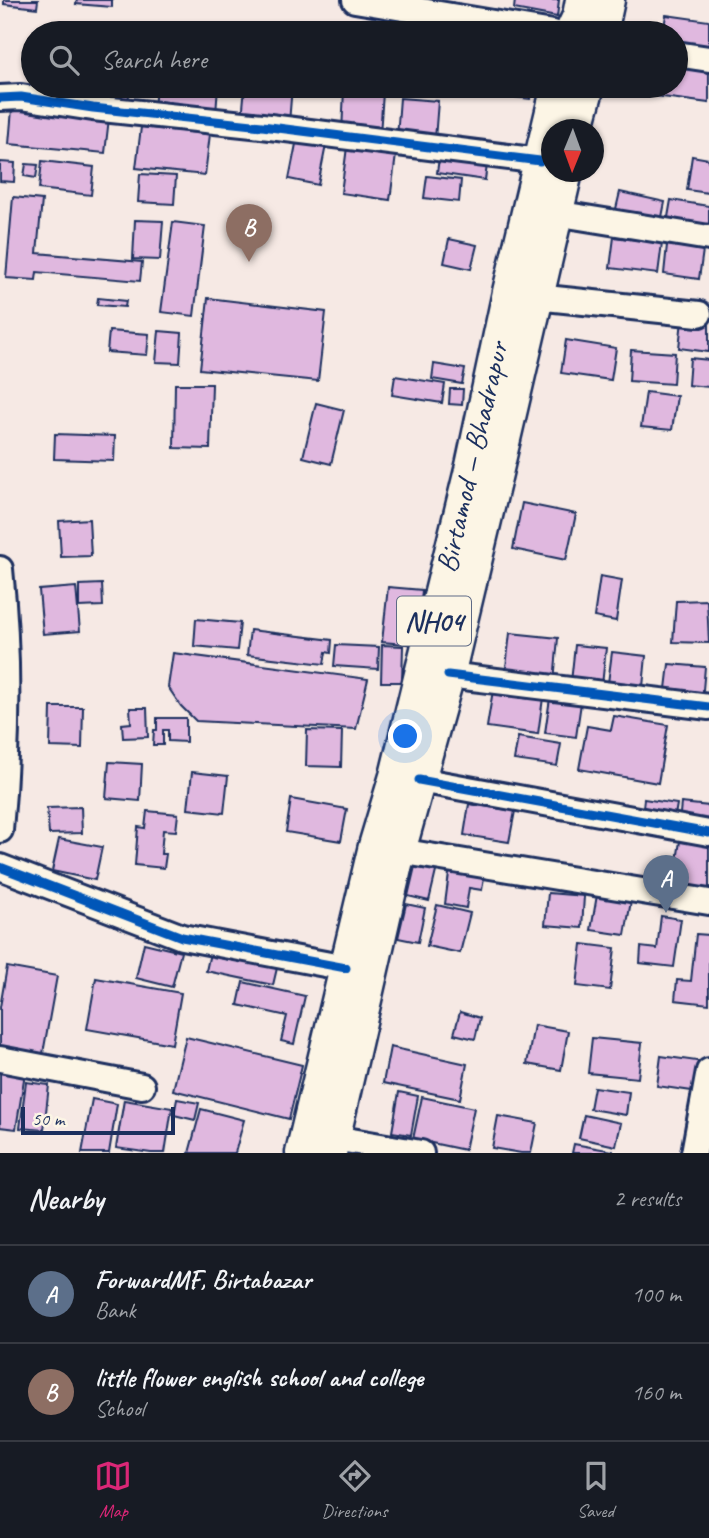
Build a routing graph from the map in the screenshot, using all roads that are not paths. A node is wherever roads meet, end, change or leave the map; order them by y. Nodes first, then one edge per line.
1 (355, 0) edge
2 (582, 0) edge
3 (608, 0) edge
4 (481, 21) edge
5 (577, 21) edge
6 (604, 21) edge
7 (688, 56) edge
8 (709, 59) edge
9 (21, 97) edge
10 (0, 98) edge
11 (28, 98) edge
12 (557, 98) edge
13 (585, 98) edge
14 (556, 119) edge
15 (579, 119) edge
16 (541, 164) edge
17 (549, 182) edge
18 (554, 182) edge
19 (555, 213) junction
20 (709, 238) edge
21 (536, 297) junction
22 (699, 314) dead end
23 (509, 357) junction
24 (0, 569) edge
25 (2, 600) edge
26 (448, 675) junction
27 (709, 707) edge
28 (419, 780) junction
29 (0, 830) edge
30 (709, 833) edge
31 (399, 851) junction
32 (0, 867) edge
33 (709, 902) edge
34 (346, 968) junction
35 (0, 1059) edge
36 (709, 1071) edge
37 (142, 1086) dead end
38 (318, 1144) edge
39 (421, 1153) edge
40 (694, 1153) edge

1 - 4 street
2 - 5 main road
3 - 6 main road
7 - 8 street
9 - 10 street
11 - 16 street
12 - 14 main road, Birtamod — Bhadrapur / NH04
13 - 15 main road
17 - 23 main road, Birtamod — Bhadrapur / NH04
18 - 19 main road, Birtamod — Bhadrapur / NH04
19 - 20 street
19 - 21 main road, Birtamod — Bhadrapur / NH04
21 - 22 street
21 - 23 main road, Birtamod — Bhadrapur / NH04
23 - 26 main road, Birtamod — Bhadrapur / NH04
23 - 34 main road, Birtamod — Bhadrapur / NH04
24 - 25 street
25 - 29 street
26 - 27 street
26 - 28 main road, Birtamod — Bhadrapur / NH04
28 - 30 street
28 - 31 main road, Birtamod — Bhadrapur / NH04
31 - 33 street
31 - 38 main road, Birtamod — Bhadrapur / NH04
32 - 34 street
34 - 38 main road, Birtamod — Bhadrapur / NH04
35 - 37 street
36 - 40 street
38 - 39 street

